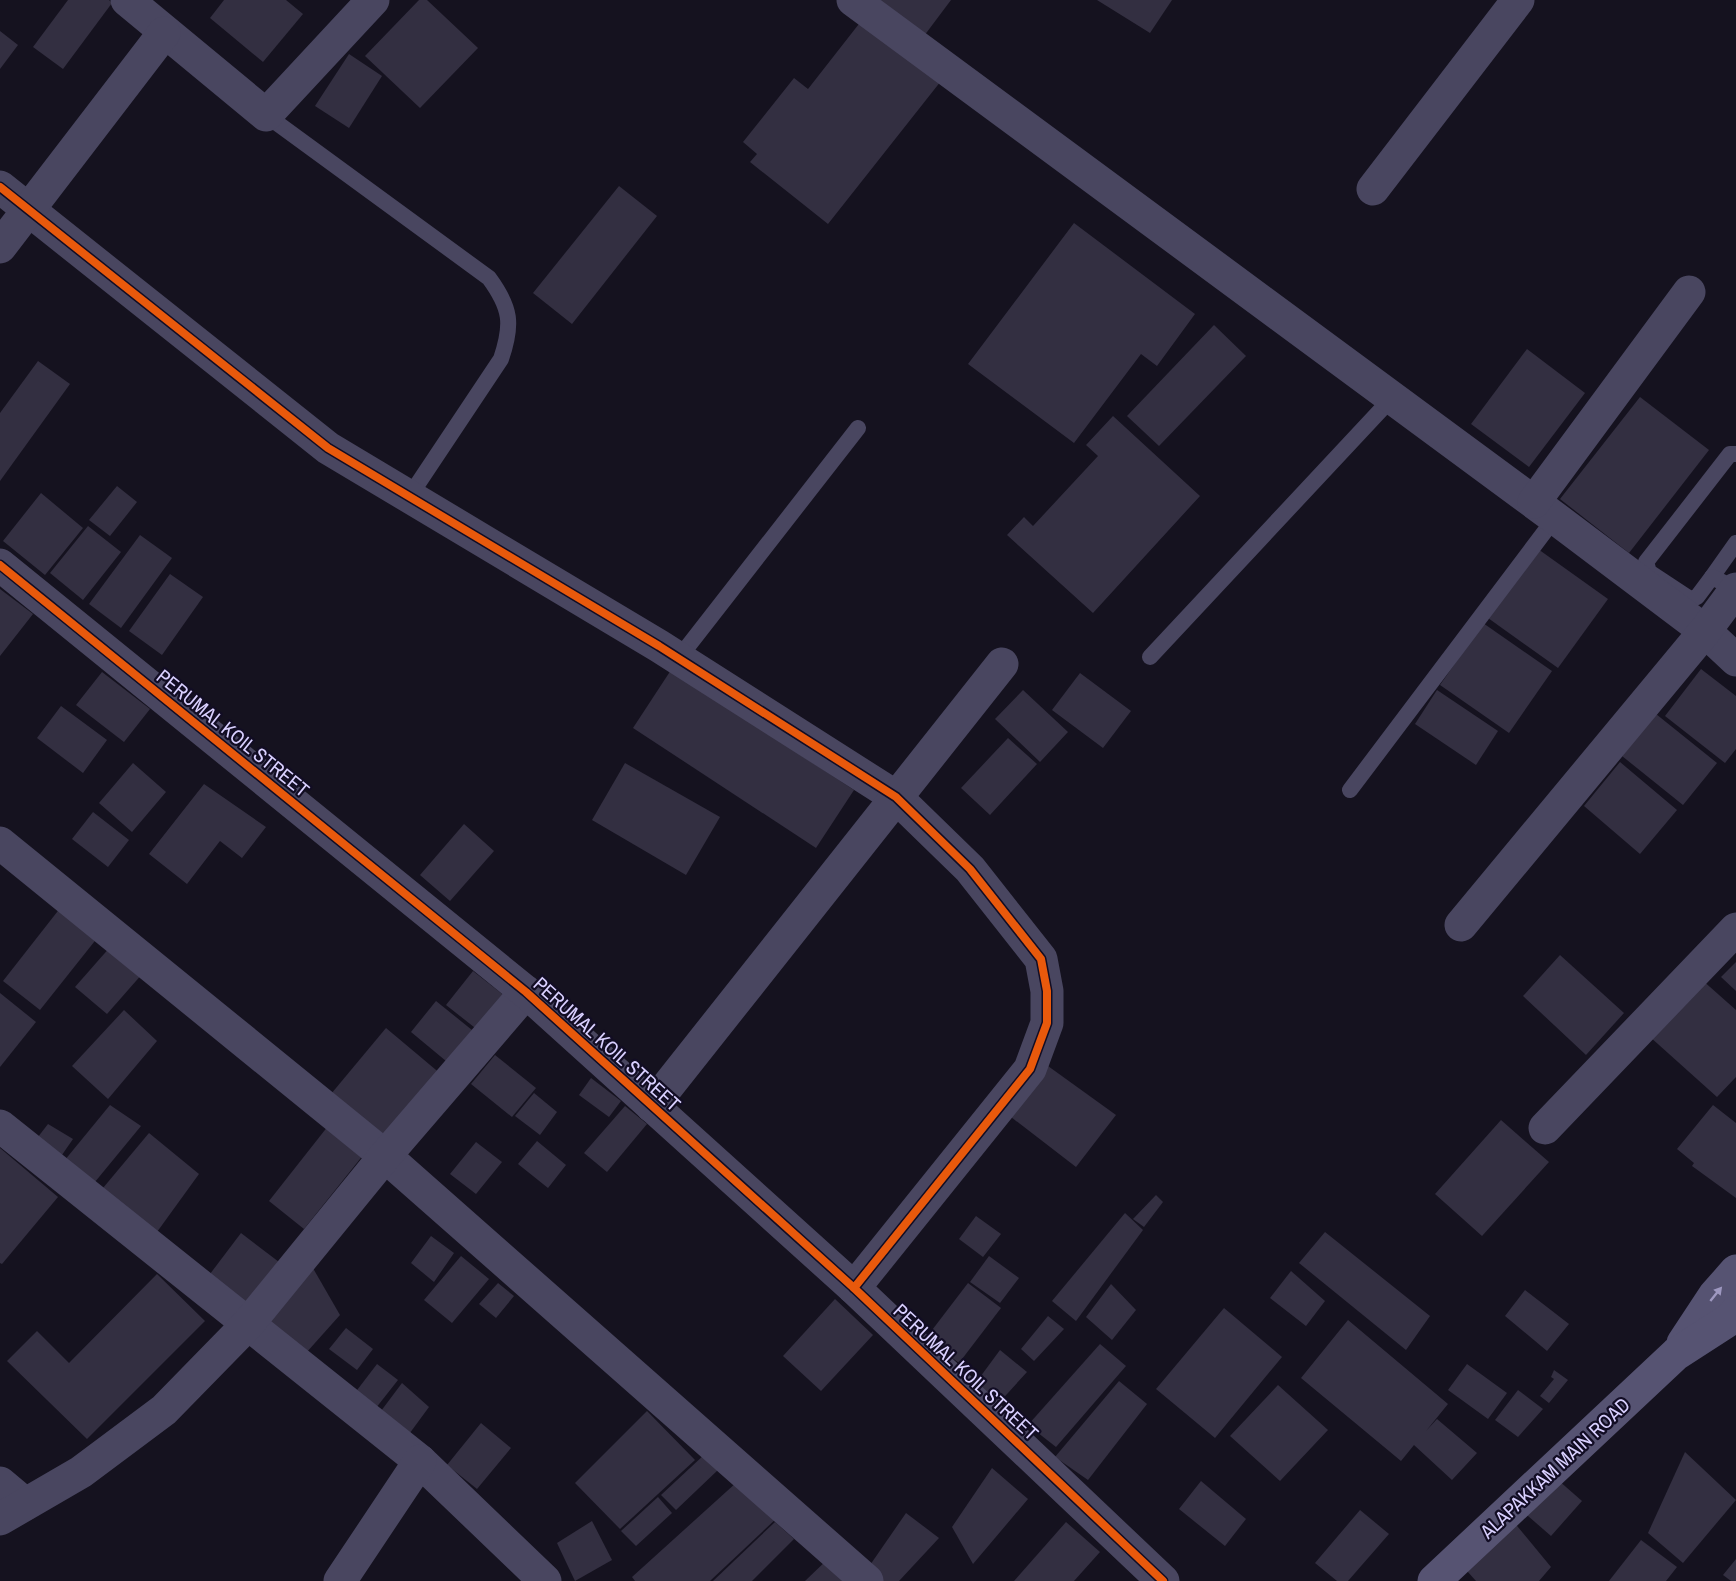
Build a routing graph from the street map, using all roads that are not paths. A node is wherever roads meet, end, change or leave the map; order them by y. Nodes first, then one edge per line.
1 (127, 0) edge
2 (373, 0) edge
3 (853, 0) edge
4 (1518, 0) edge
5 (164, 33) junction
6 (266, 115) junction
7 (0, 187) edge
8 (1373, 189) dead end
9 (28, 211) junction
10 (0, 247) edge
11 (1689, 292) dead end
12 (1392, 398) junction
13 (858, 428) dead end
14 (1736, 454) edge
15 (409, 497) junction
16 (1544, 510) junction
17 (1736, 543) edge
18 (0, 565) edge
19 (1728, 585) edge
20 (1705, 631) junction
21 (1150, 657) dead end
22 (678, 659) junction
23 (1736, 660) edge
24 (1002, 664) dead end
25 (1350, 790) dead end
26 (896, 797) junction
27 (0, 843) edge
28 (1461, 926) dead end
29 (1736, 929) edge
30 (526, 992) junction
31 (652, 1106) junction
32 (0, 1126) edge
33 (1545, 1128) dead end
34 (385, 1156) junction
35 (1736, 1271) edge
36 (854, 1288) junction
37 (1736, 1312) edge
38 (248, 1324) junction
39 (1676, 1354) junction
40 (420, 1461) junction
41 (0, 1483) edge
42 (13, 1512) edge
43 (340, 1581) edge
44 (545, 1581) edge
45 (867, 1581) edge
46 (1163, 1581) edge
47 (1434, 1581) edge

1 - 5 street
2 - 6 street
3 - 12 street
4 - 8 street
5 - 6 street
5 - 9 street
6 - 15 lane
7 - 9 street
9 - 10 street
9 - 15 street
11 - 16 street
12 - 16 street
12 - 21 lane
13 - 22 lane
14 - 19 lane
15 - 22 street
16 - 20 street
16 - 25 lane
17 - 19 lane
18 - 30 street, PERUMAL KOIL STREET
19 - 20 street
20 - 23 street
20 - 28 street
22 - 26 street
24 - 26 street
26 - 31 street
26 - 36 street
27 - 34 street
29 - 33 street
30 - 31 street, PERUMAL KOIL STREET
30 - 34 street
31 - 36 street, PERUMAL KOIL STREET
32 - 38 street
34 - 38 street
34 - 45 street
39 -> 35 main road, ALAPAKKAM MAIN ROAD
36 - 46 street, PERUMAL KOIL STREET
37 - 39 main road, ALAPAKKAM MAIN ROAD
38 - 40 street
38 - 42 street
39 - 47 main road, ALAPAKKAM MAIN ROAD
40 - 43 street
40 - 44 street
41 - 42 street

